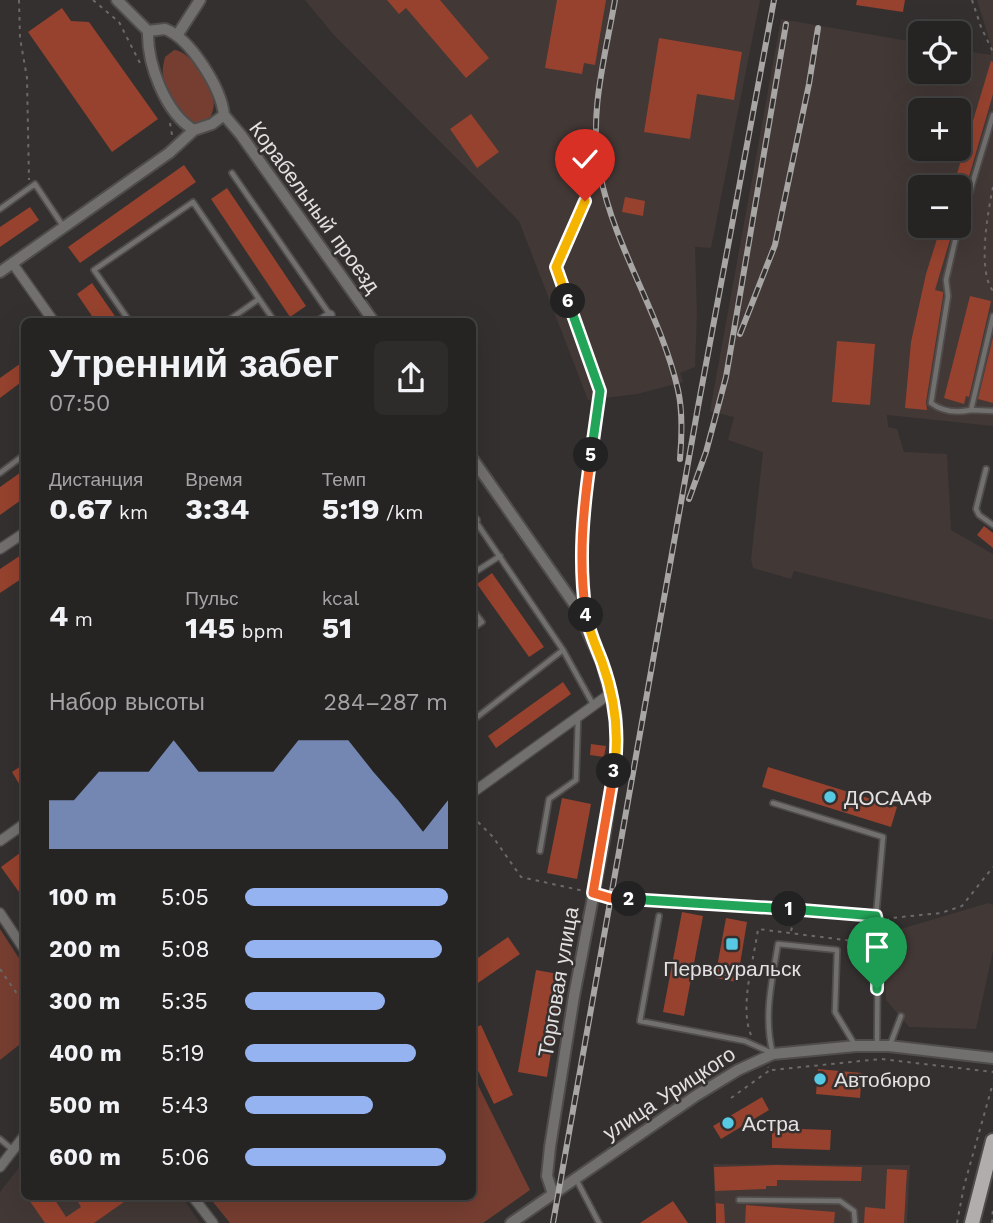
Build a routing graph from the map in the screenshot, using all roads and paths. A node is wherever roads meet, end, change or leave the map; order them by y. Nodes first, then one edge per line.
1 (19, 0) edge
2 (117, 0) edge
3 (200, 0) edge
4 (972, 0) edge
5 (148, 31) junction
6 (178, 34) junction
7 (993, 52) edge
8 (223, 115) junction
9 (993, 115) edge
10 (194, 130) junction
11 (232, 173) dead end
12 (993, 187) edge
13 (30, 188) junction
14 (585, 201) dead end
15 (0, 209) edge
16 (64, 227) junction
17 (13, 264) junction
18 (0, 272) edge
19 (993, 291) edge
20 (259, 299) junction
21 (993, 316) edge
22 (51, 318) edge
23 (127, 318) edge
24 (232, 318) edge
25 (272, 318) edge
26 (332, 318) edge
27 (371, 318) edge
28 (971, 410) junction
29 (993, 411) edge
30 (21, 457) edge
31 (476, 464) edge
32 (986, 469) dead end
33 (0, 473) edge
34 (476, 523) edge
35 (993, 525) edge
36 (21, 535) edge
37 (0, 550) edge
38 (500, 556) junction
39 (476, 571) edge
40 (589, 631) junction
41 (563, 650) junction
42 (611, 693) junction
43 (594, 706) junction
44 (578, 717) junction
45 (476, 718) edge
46 (476, 790) edge
47 (773, 803) dead end
48 (476, 820) edge
49 (21, 826) edge
50 (0, 841) edge
51 (540, 851) dead end
52 (993, 867) edge
53 (593, 893) junction
54 (797, 909) junction
55 (0, 914) edge
56 (659, 916) dead end
57 (876, 916) junction
58 (891, 918) junction
59 (878, 926) junction
60 (791, 932) junction
61 (21, 945) edge
62 (0, 969) edge
63 (21, 1000) edge
64 (747, 1001) dead end
65 (901, 1016) dead end
66 (856, 1045) junction
67 (877, 1046) junction
68 (889, 1046) junction
69 (773, 1054) junction
70 (993, 1058) edge
71 (771, 1070) dead end
72 (993, 1072) edge
73 (993, 1083) edge
74 (0, 1139) edge
75 (21, 1140) edge
76 (993, 1141) edge
77 (13, 1150) junction
78 (0, 1167) edge
79 (576, 1178) junction
80 (553, 1194) junction
81 (195, 1200) edge
82 (739, 1200) dead end
83 (993, 1206) edge
84 (213, 1223) edge
85 (511, 1223) edge
86 (599, 1223) edge
87 (855, 1223) edge
88 (957, 1223) edge
89 (972, 1223) edge
90 (992, 1223) edge

1 - 13 path
2 - 5 street
3 - 6 street
4 - 7 path
5 - 6 street
5 - 10 street
6 - 8 street
8 - 10 street
8 - 27 street, Корабельный проезд
9 - 28 lane
10 - 16 street
11 - 26 lane
12 - 19 path
13 - 15 lane
13 - 16 lane
14 - 40 lane
16 - 17 street
17 - 18 street
17 - 22 street
20 - 23 lane
20 - 24 lane
20 - 25 lane
21 - 28 lane
28 - 29 lane
30 - 33 lane
31 - 40 street
32 - 35 lane
34 - 38 lane
36 - 37 street
38 - 39 lane
38 - 41 lane
40 - 42 street
41 - 43 lane
41 - 45 lane
42 - 43 street
42 - 53 street, Торговая улица
43 - 44 street
44 - 46 street
44 - 51 lane
47 - 57 lane
48 - 53 path
49 - 50 street
52 - 58 path
53 - 54 path
53 - 80 street, Торговая улица
54 - 57 path
54 - 60 path
55 - 61 street
56 - 69 lane
57 - 58 path
57 - 59 lane
58 - 59 path
59 - 60 path
59 - 67 lane
60 - 64 path
62 - 63 path
65 - 68 lane
66 - 67 street, улица Урицкого
66 - 69 street, улица Урицкого
66 - 69 lane
67 - 68 street, улица Урицкого
68 - 70 street, улица Урицкого
69 - 79 street, улица Урицкого
71 - 72 path
73 - 88 path
74 - 77 lane
75 - 77 street
76 - 89 main road
77 - 78 street
79 - 80 street, улица Урицкого
79 - 86 lane
80 - 85 street, улица Урицкого
81 - 84 street
82 - 87 lane
83 - 90 path

